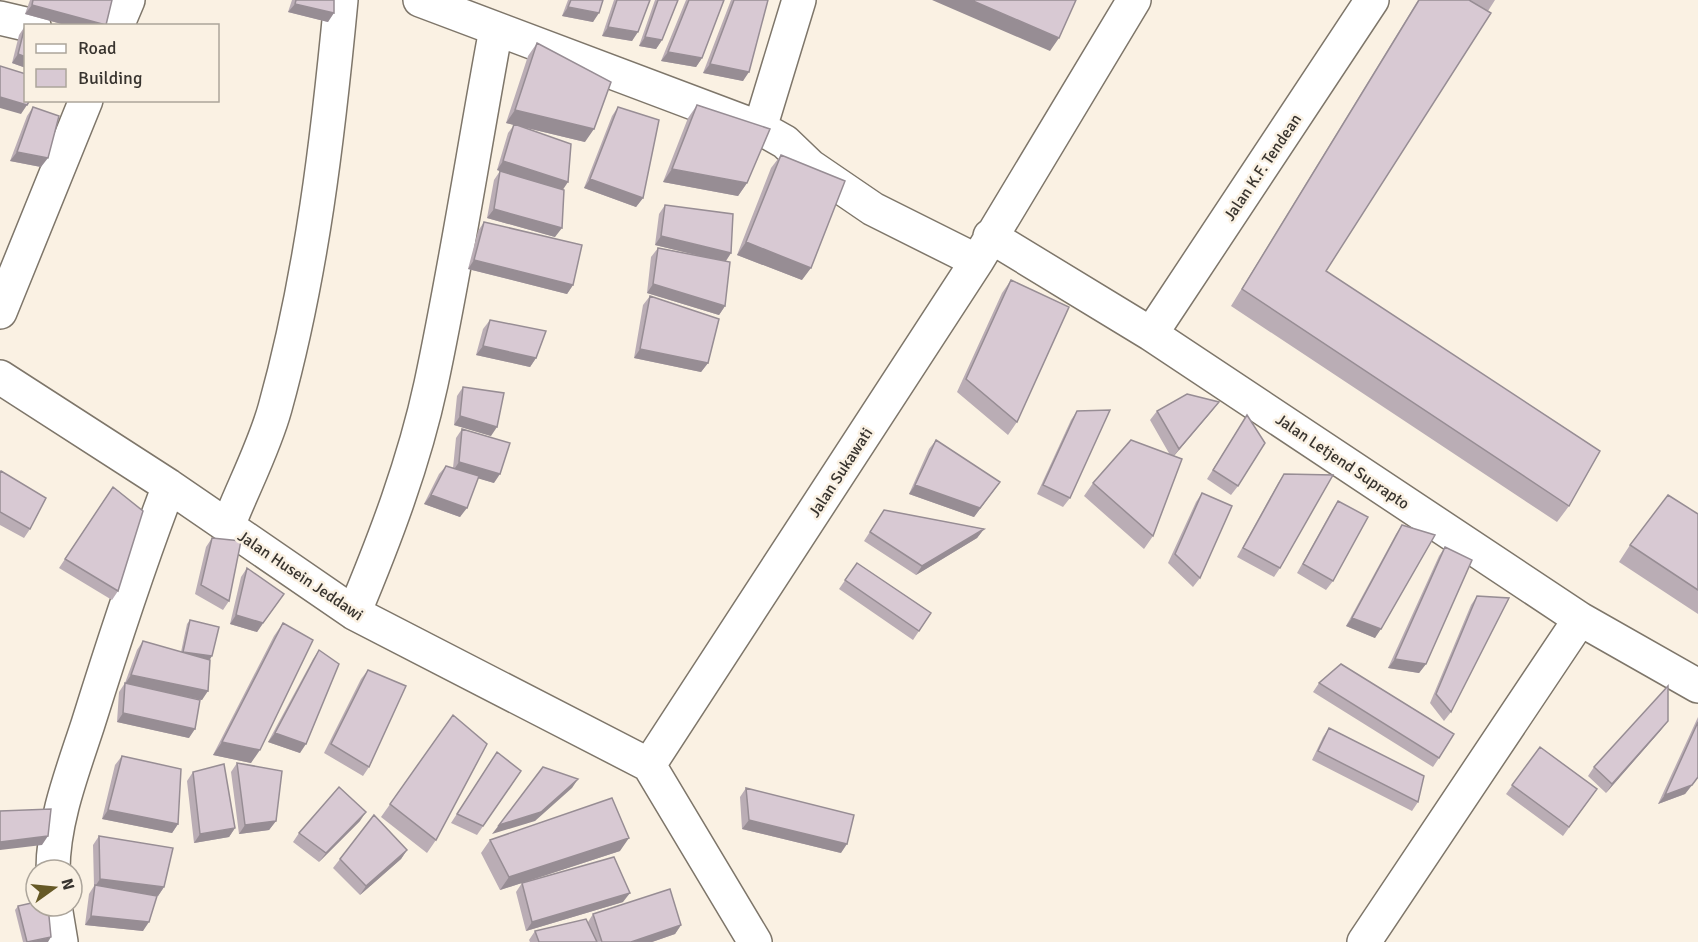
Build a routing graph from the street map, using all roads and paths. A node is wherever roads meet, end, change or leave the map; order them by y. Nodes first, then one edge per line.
1 (128, 0) edge
2 (341, 0) edge
3 (420, 0) edge
4 (799, 0) edge
5 (1134, 0) edge
6 (1372, 0) edge
7 (467, 8) edge
8 (0, 18) edge
9 (26, 24) edge
10 (118, 24) edge
11 (496, 29) junction
12 (85, 102) edge
13 (760, 128) junction
14 (983, 248) junction
15 (0, 312) edge
16 (1151, 334) junction
17 (0, 377) edge
18 (169, 486) junction
19 (228, 526) junction
20 (354, 613) junction
21 (1580, 619) junction
22 (1698, 686) edge
23 (649, 765) junction
24 (54, 858) edge
25 (57, 918) edge
26 (61, 942) edge
27 (755, 942) edge
28 (1364, 942) edge

1 - 10 street
2 - 19 street
3 - 7 street, Jalan Letjend Suprapto
4 - 13 street
5 - 14 street, Jalan Sukawati
6 - 16 street, Jalan K.F. Tendean
7 - 11 street, Jalan Letjend Suprapto
8 - 9 street
11 - 13 street, Jalan Letjend Suprapto
11 - 20 street
12 - 15 street
13 - 14 street, Jalan Letjend Suprapto
14 - 16 street, Jalan Letjend Suprapto
14 - 23 street, Jalan Sukawati
16 - 21 street, Jalan Letjend Suprapto
17 - 18 street, Jalan Husein Jeddawi
18 - 19 street, Jalan Husein Jeddawi
18 - 24 street
19 - 20 street, Jalan Husein Jeddawi
20 - 23 street, Jalan Husein Jeddawi
21 - 22 street, Jalan Letjend Suprapto
21 - 28 street
23 - 27 street
25 - 26 street

